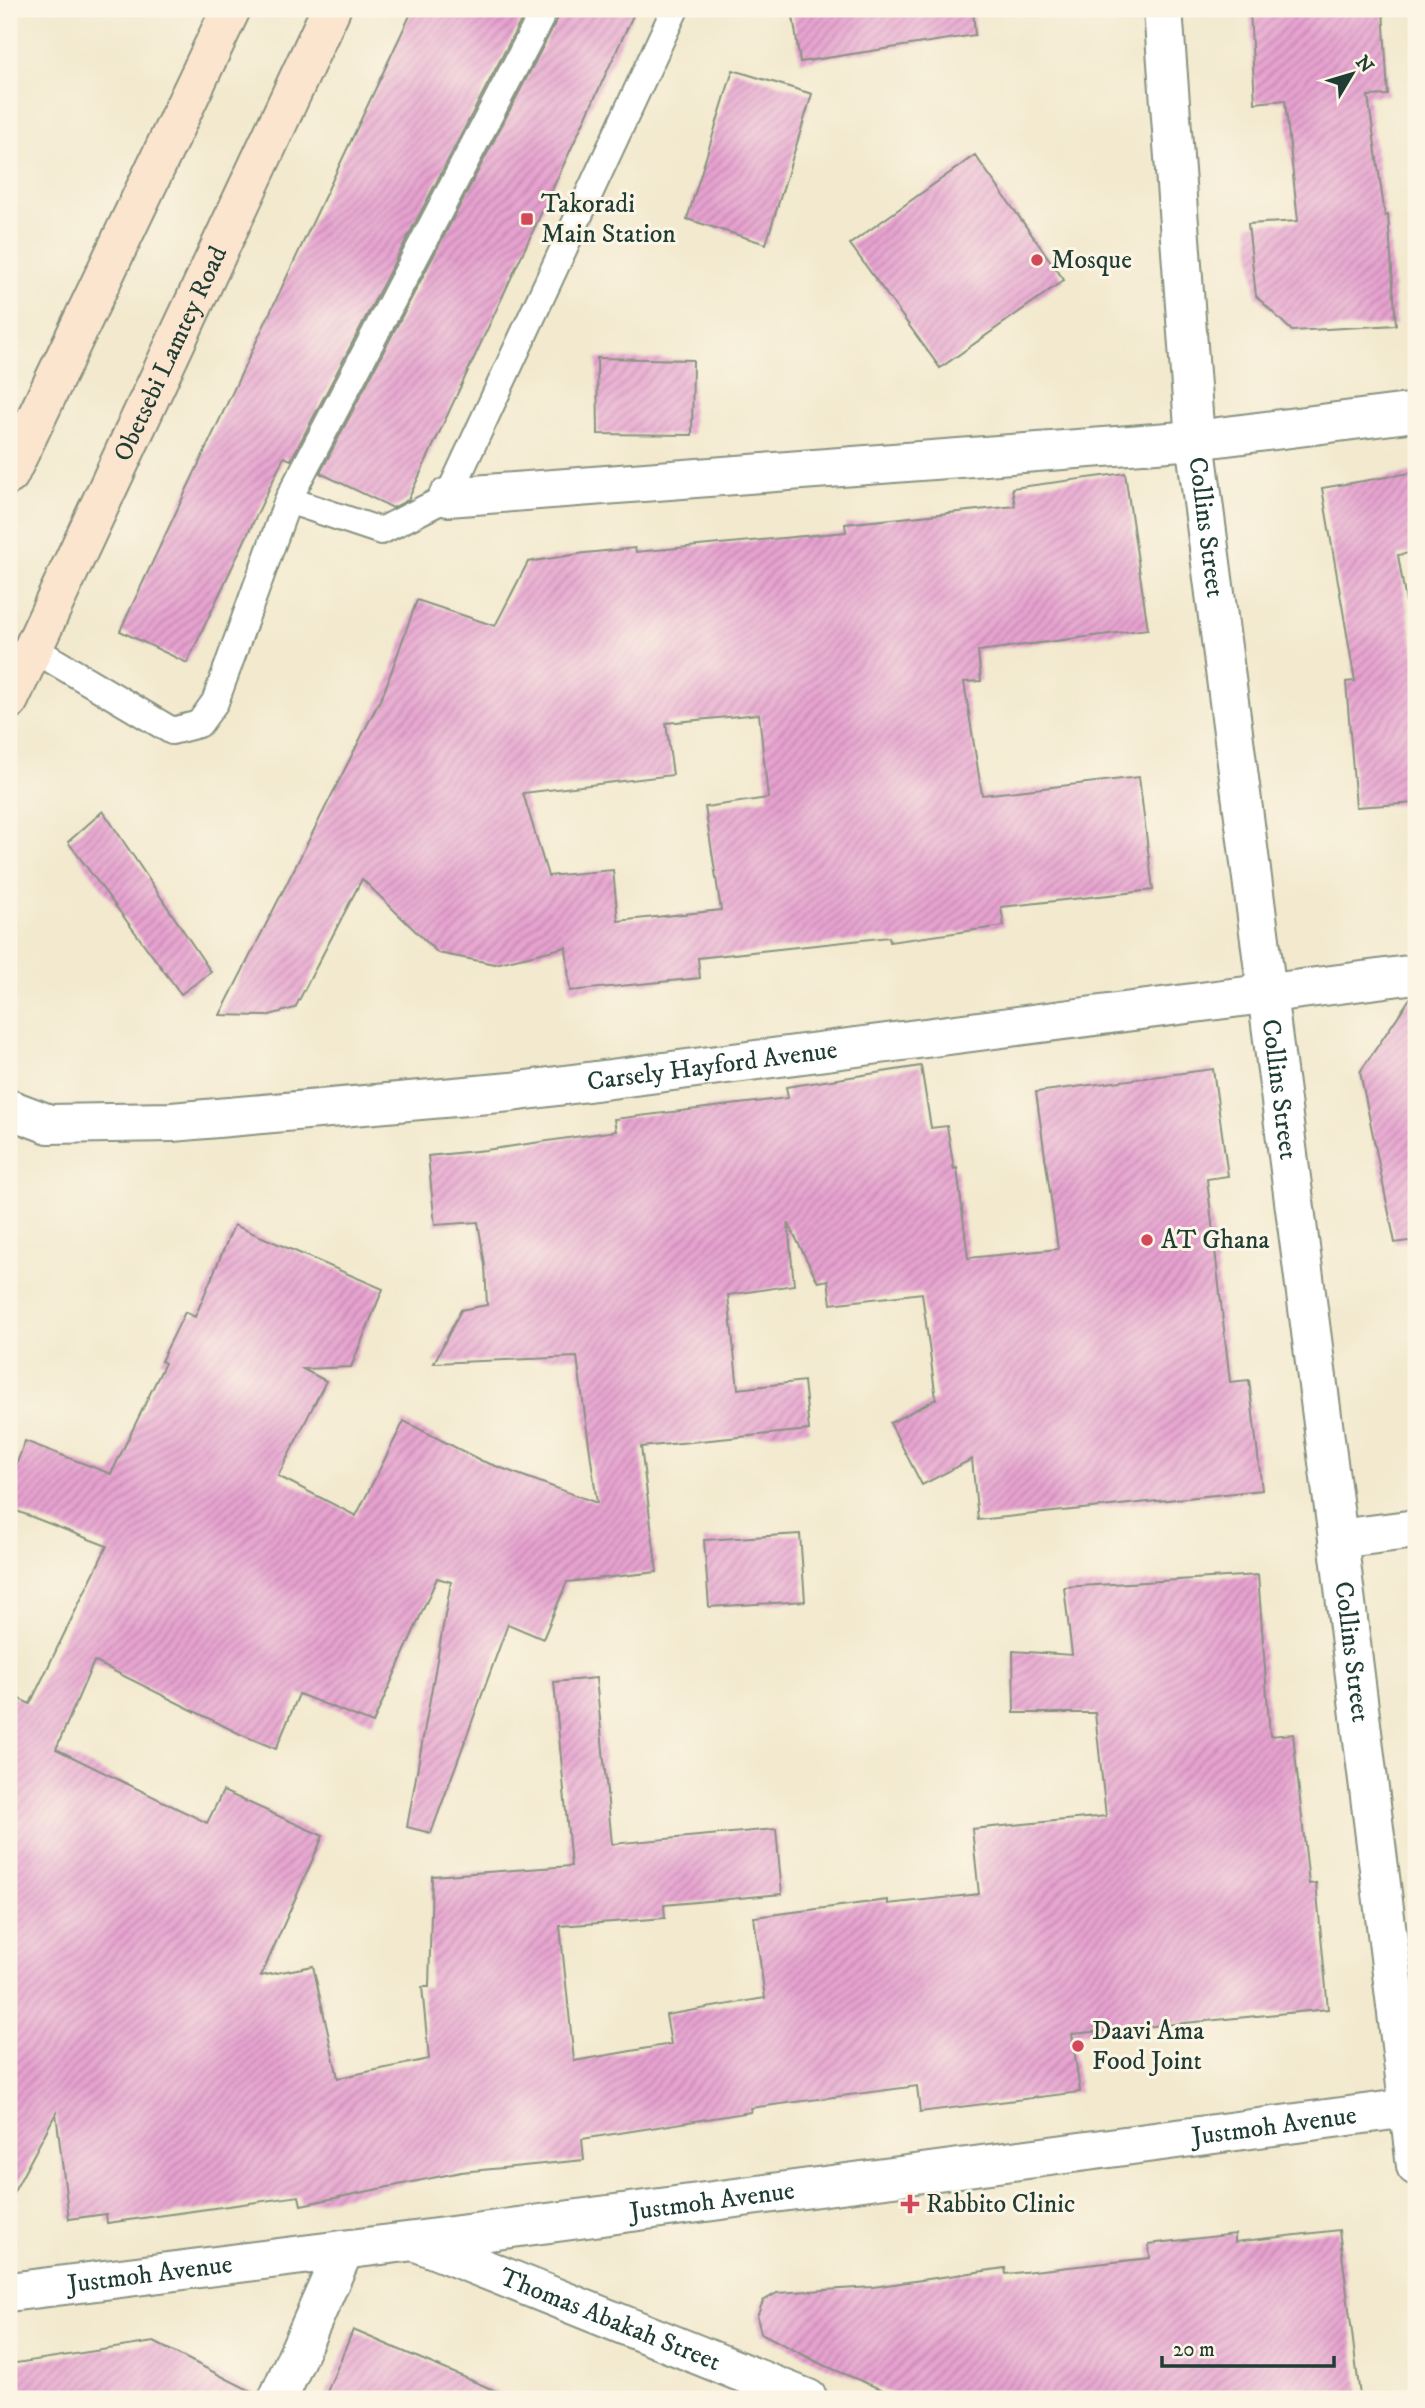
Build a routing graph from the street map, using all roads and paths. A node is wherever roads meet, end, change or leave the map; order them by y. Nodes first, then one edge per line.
1 (231, 9) edge
2 (331, 9) edge
3 (545, 9) edge
4 (674, 9) edge
5 (1163, 9) edge
6 (1416, 412) edge
7 (1195, 440) junction
8 (9, 475) edge
9 (448, 497) junction
10 (288, 500) junction
11 (32, 648) junction
12 (9, 700) edge
13 (1416, 974) edge
14 (1265, 992) junction
15 (9, 1108) edge
16 (1416, 1529) edge
17 (1338, 1539) junction
18 (1412, 2108) edge
19 (1416, 2166) edge
20 (414, 2241) junction
21 (344, 2250) junction
22 (9, 2292) edge
23 (278, 2399) edge
24 (808, 2399) edge

1 - 8 main road
2 - 11 main road, Obetsebi Lamtey Road
3 - 10 lane
4 - 9 lane
5 - 7 street, Collins Street
6 - 7 street
7 - 9 street
7 - 14 street, Collins Street
9 - 10 lane
10 - 11 lane
11 - 12 main road, Obetsebi Lamtey Road
13 - 14 street, Carsely Hayford Avenue
14 - 15 street, Carsely Hayford Avenue
14 - 17 street, Collins Street
16 - 17 street
17 - 18 street, Collins Street
18 - 19 street, Collins Street
18 - 20 street, Justmoh Avenue
20 - 21 street, Justmoh Avenue
20 - 24 street, Thomas Abakah Street
21 - 22 street, Justmoh Avenue
21 - 23 street

